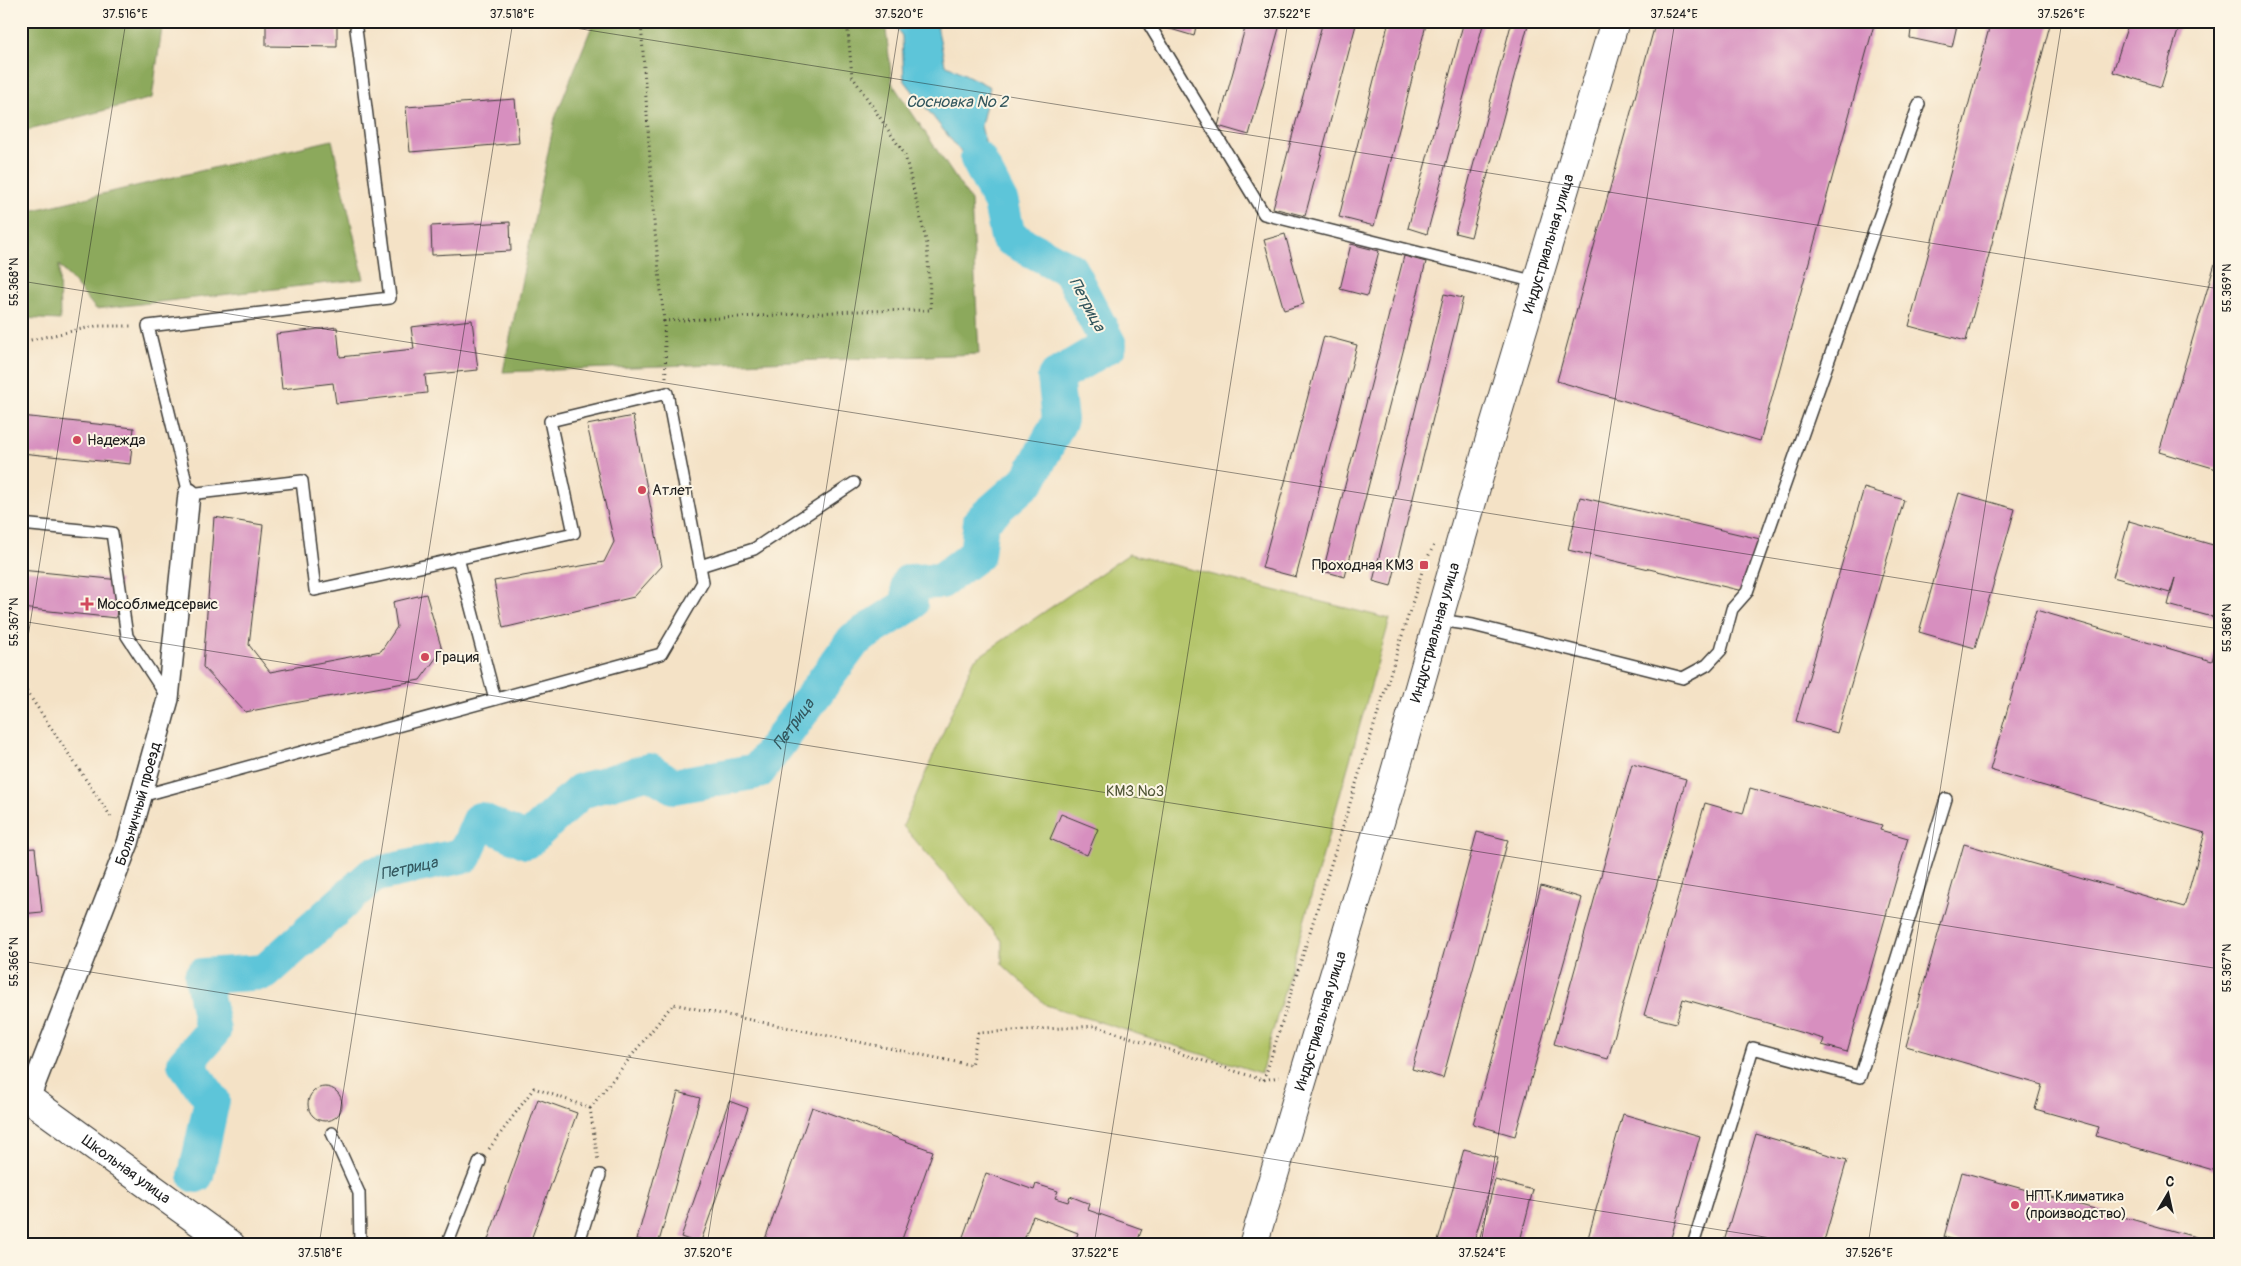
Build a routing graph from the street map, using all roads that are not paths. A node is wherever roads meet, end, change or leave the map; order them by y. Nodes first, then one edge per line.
1 (1147, 21) edge
2 (1615, 21) edge
3 (356, 29) dead end
4 (1919, 104) dead end
5 (1538, 282) junction
6 (854, 484) dead end
7 (189, 494) junction
8 (21, 524) edge
9 (458, 558) junction
10 (700, 566) junction
11 (1440, 620) junction
12 (168, 699) junction
13 (495, 699) junction
14 (141, 796) junction
15 (1946, 799) dead end
16 (25, 1096) edge
17 (332, 1133) dead end
18 (480, 1161) road end
19 (600, 1175) road end
20 (231, 1245) edge
21 (360, 1245) edge
22 (446, 1245) edge
23 (578, 1245) edge
24 (1253, 1245) edge
25 (1693, 1245) edge

1 - 5 lane
2 - 5 main road, Индустриальная улица
3 - 7 lane
4 - 11 lane
5 - 11 main road, Индустриальная улица
6 - 10 lane
7 - 9 lane
7 - 12 street, Больничный проезд
8 - 12 lane
9 - 10 lane
9 - 13 lane
10 - 13 lane
11 - 24 main road, Индустриальная улица
12 - 14 street, Больничный проезд
13 - 14 lane
14 - 16 street, Больничный проезд
15 - 25 lane
16 - 20 main road, Школьная улица
17 - 21 lane
18 - 22 lane
19 - 23 lane

